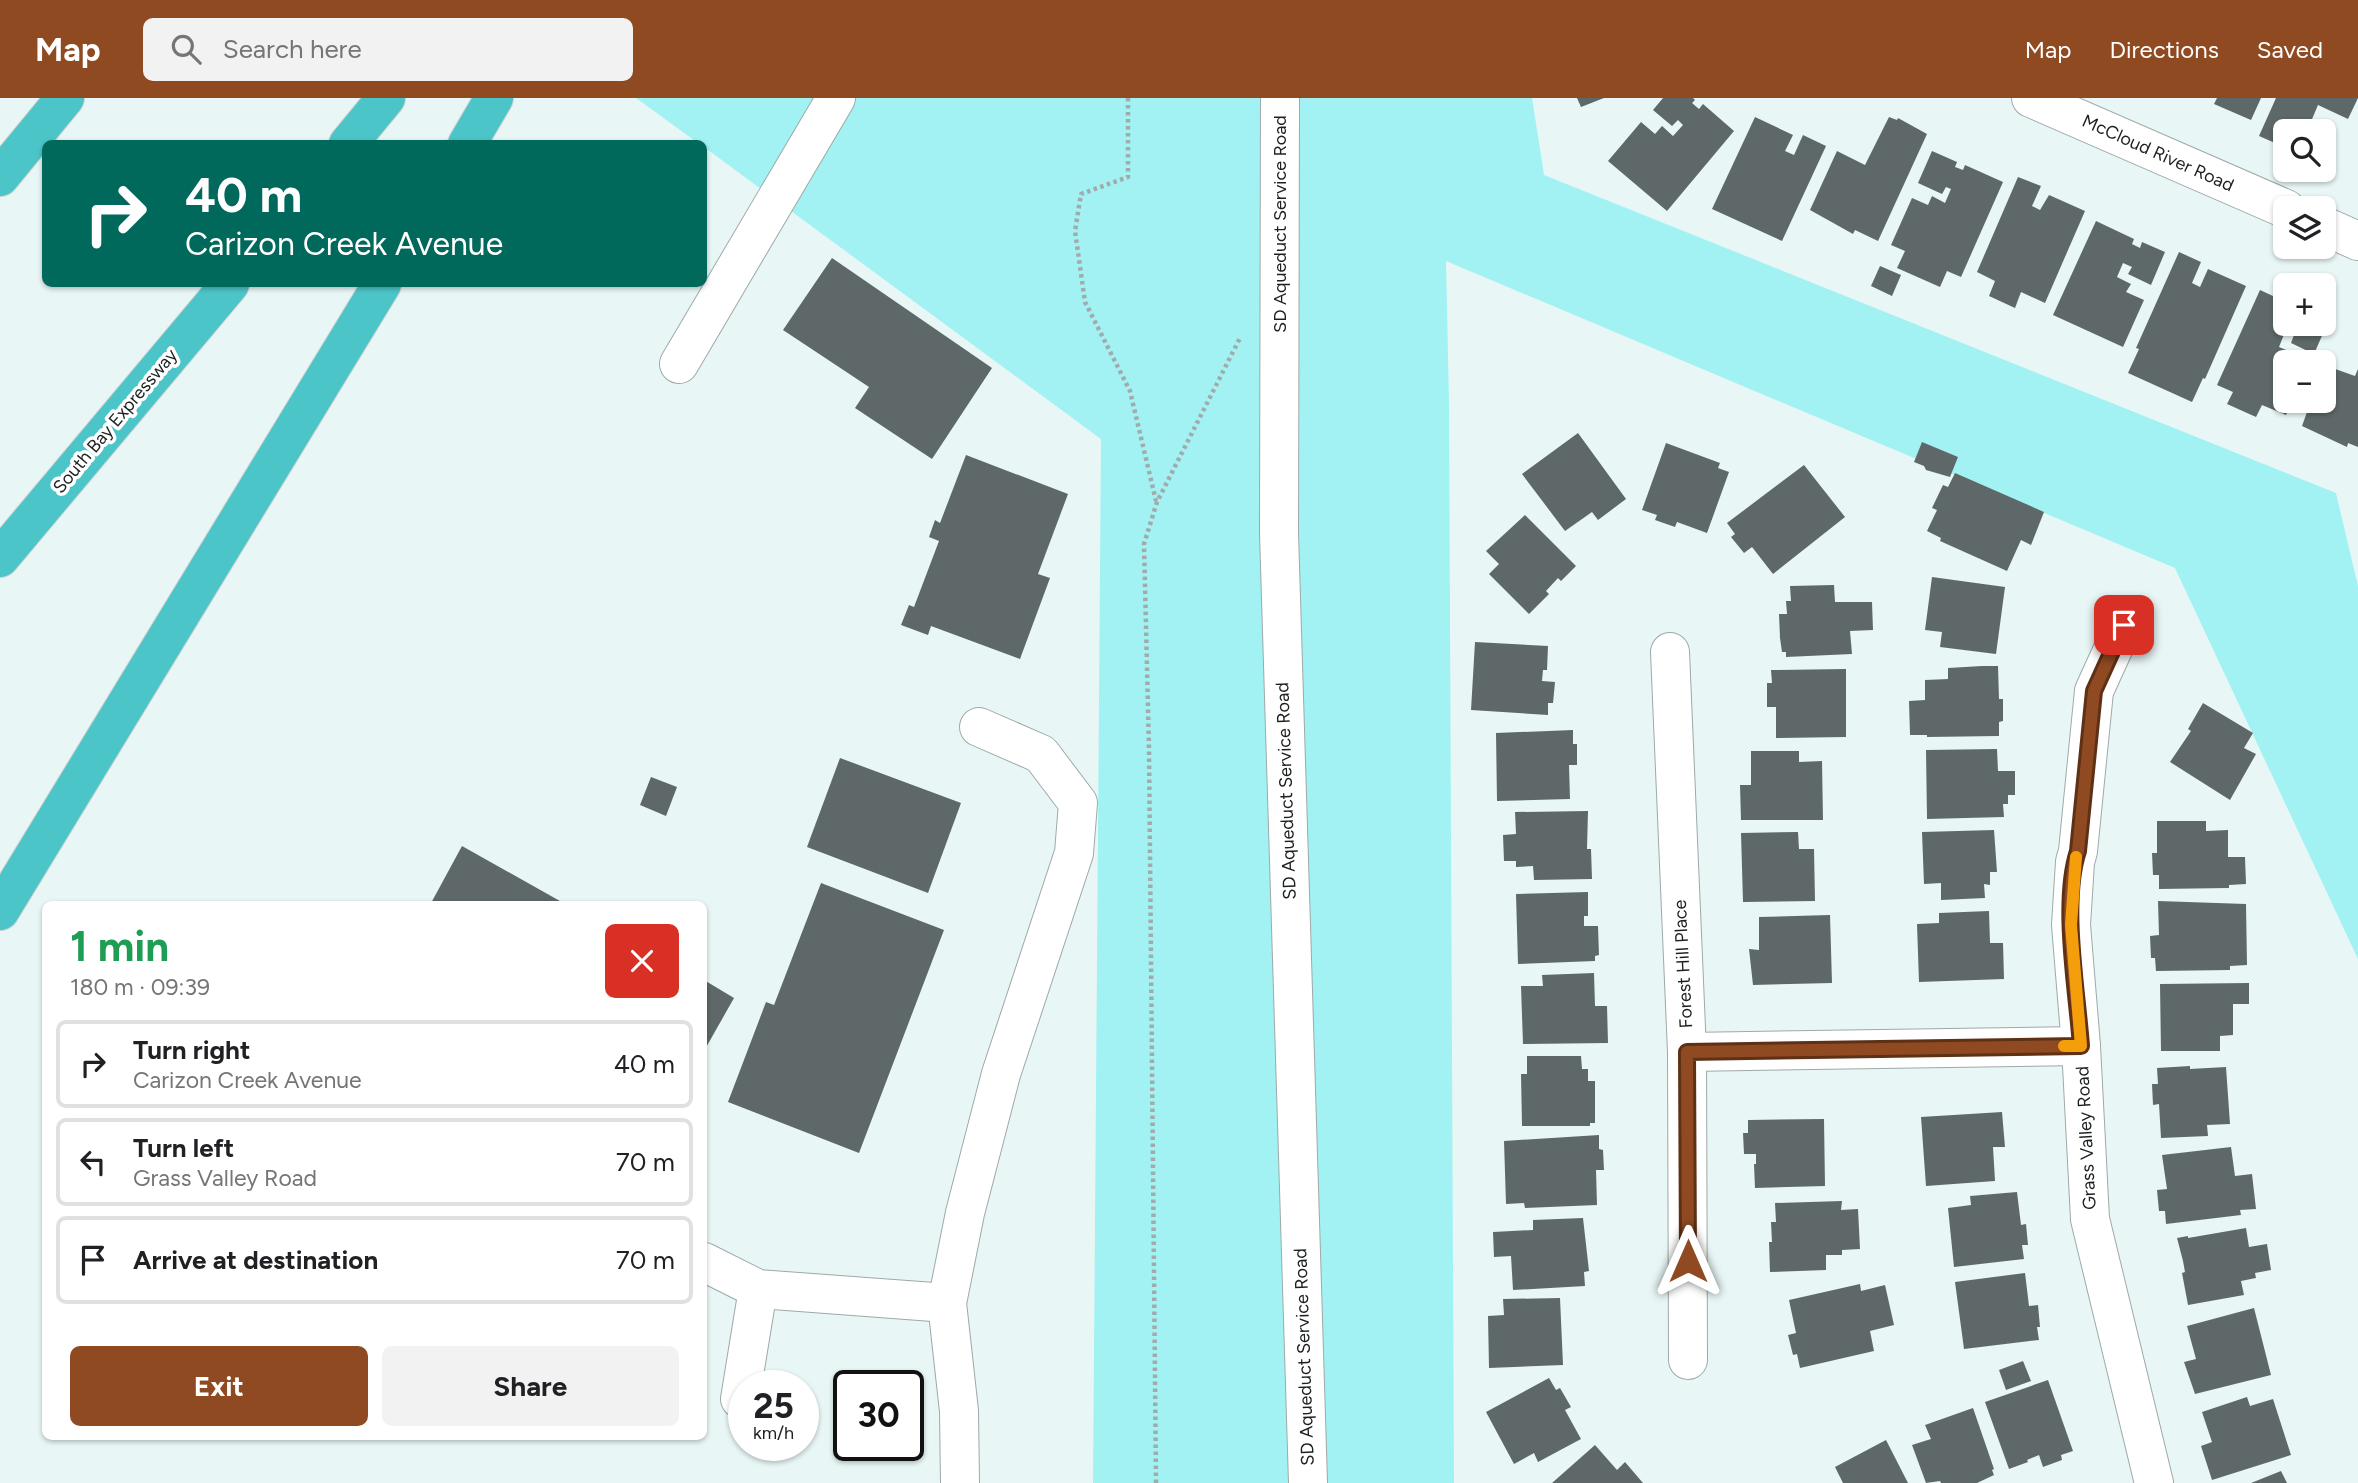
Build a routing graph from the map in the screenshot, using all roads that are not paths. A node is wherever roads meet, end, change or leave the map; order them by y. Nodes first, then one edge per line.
1 (65, 98) edge
2 (386, 98) edge
3 (494, 98) edge
4 (836, 98) edge
5 (1280, 98) edge
6 (2031, 98) edge
7 (351, 140) edge
8 (469, 140) edge
9 (0, 177) edge
10 (2273, 203) edge
11 (2336, 231) edge
12 (2358, 241) edge
13 (227, 287) edge
14 (380, 287) edge
15 (679, 364) dead end
16 (0, 558) edge
17 (2124, 625) dead end
18 (1670, 652) dead end
19 (979, 727) dead end
20 (0, 911) edge
21 (2081, 1046) junction
22 (1687, 1052) junction
23 (707, 1264) edge
24 (758, 1289) junction
25 (947, 1303) junction
26 (1688, 1360) dead end
27 (745, 1370) edge
28 (960, 1483) edge
29 (1308, 1483) edge
30 (2154, 1483) edge

1 - 9 highway
2 - 7 highway
3 - 8 highway
4 - 15 street
5 - 29 street, SD Aqueduct Service Road
6 - 10 street, McCloud River Road
11 - 12 street
13 - 16 highway, South Bay Expressway
14 - 20 highway
17 - 21 street, Grass Valley Road
18 - 22 street, Forest Hill Place
19 - 25 street
21 - 22 street
21 - 30 street, Grass Valley Road
22 - 26 street, Forest Hill Place
23 - 24 street
24 - 25 street
24 - 27 street
25 - 28 street

